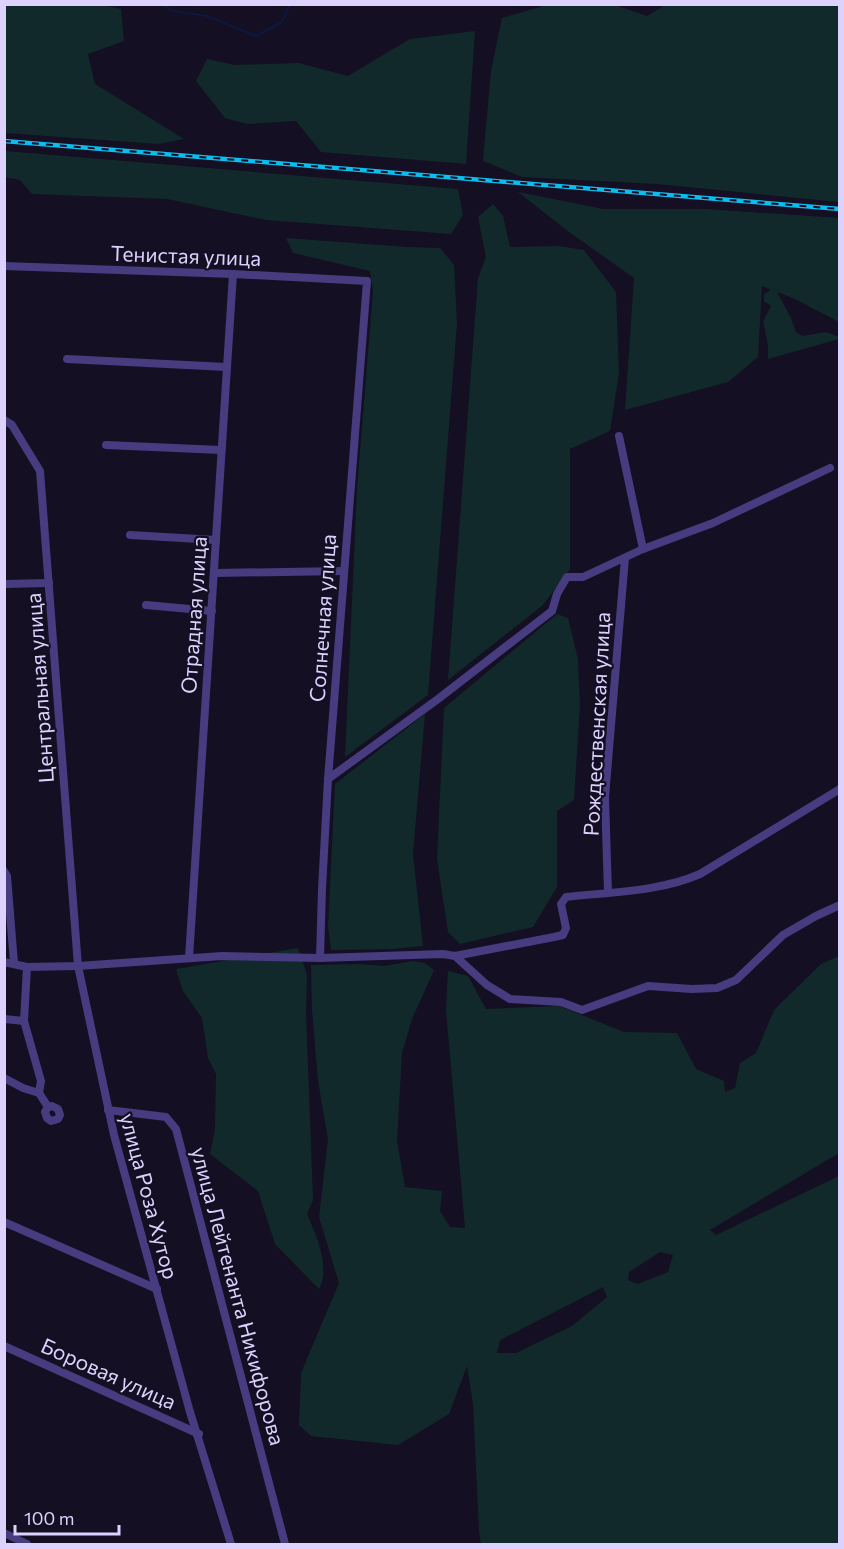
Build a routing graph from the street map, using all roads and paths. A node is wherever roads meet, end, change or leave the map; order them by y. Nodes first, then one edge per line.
1 (4, 266) edge
2 (234, 274) junction
3 (367, 281) joint
4 (67, 359) dead end
5 (226, 367) junction
6 (4, 420) edge
7 (619, 436) dead end
8 (106, 445) dead end
9 (221, 450) junction
10 (830, 468) dead end
11 (130, 535) dead end
12 (216, 540) junction
13 (643, 549) junction
14 (625, 558) junction
15 (344, 571) junction
16 (214, 573) junction
17 (49, 583) junction
18 (4, 584) edge
19 (146, 605) dead end
20 (212, 611) junction
21 (328, 779) junction
22 (840, 789) edge
23 (4, 872) edge
24 (608, 893) junction
25 (840, 905) edge
26 (455, 956) junction
27 (189, 958) junction
28 (320, 958) junction
29 (4, 962) edge
30 (14, 963) junction
31 (78, 966) junction
32 (27, 967) junction
33 (4, 1019) edge
34 (24, 1021) junction
35 (4, 1078) edge
36 (39, 1093) junction
37 (48, 1107) dead end
38 (108, 1110) junction
39 (4, 1222) edge
40 (157, 1289) junction
41 (4, 1346) edge
42 (198, 1434) junction
43 (4, 1533) edge
44 (27, 1545) edge
45 (231, 1545) edge
46 (285, 1545) edge

1 - 2 street, Тенистая улица
2 - 3 street, Тенистая улица
2 - 5 street, Отрадная улица
3 - 15 street, Солнечная улица
4 - 5 street
5 - 9 street, Отрадная улица
6 - 17 street, Центральная улица
7 - 13 street
8 - 9 street
9 - 12 street, Отрадная улица
10 - 13 street
11 - 12 street
12 - 16 street, Отрадная улица
13 - 14 street
14 - 21 street
14 - 24 street, Рождественская улица
15 - 16 street
15 - 21 street, Солнечная улица
16 - 20 street, Отрадная улица
17 - 18 street
17 - 31 street, Центральная улица
19 - 20 street
20 - 27 street, Отрадная улица
21 - 28 street, Солнечная улица
22 - 24 street
23 - 30 street
24 - 26 street
25 - 26 street
26 - 28 street
27 - 28 street
27 - 31 street
29 - 30 street
30 - 32 street
31 - 32 street
31 - 38 street, улица Роза Хутор
32 - 34 street
33 - 34 street
34 - 36 street
35 - 36 street
36 - 37 street
38 - 40 street, улица Роза Хутор
38 - 46 street, улица Лейтенанта Никифорова
39 - 40 street
40 - 42 street, улица Роза Хутор
41 - 42 street, Боровая улица
42 - 45 street, улица Роза Хутор
43 - 44 street

